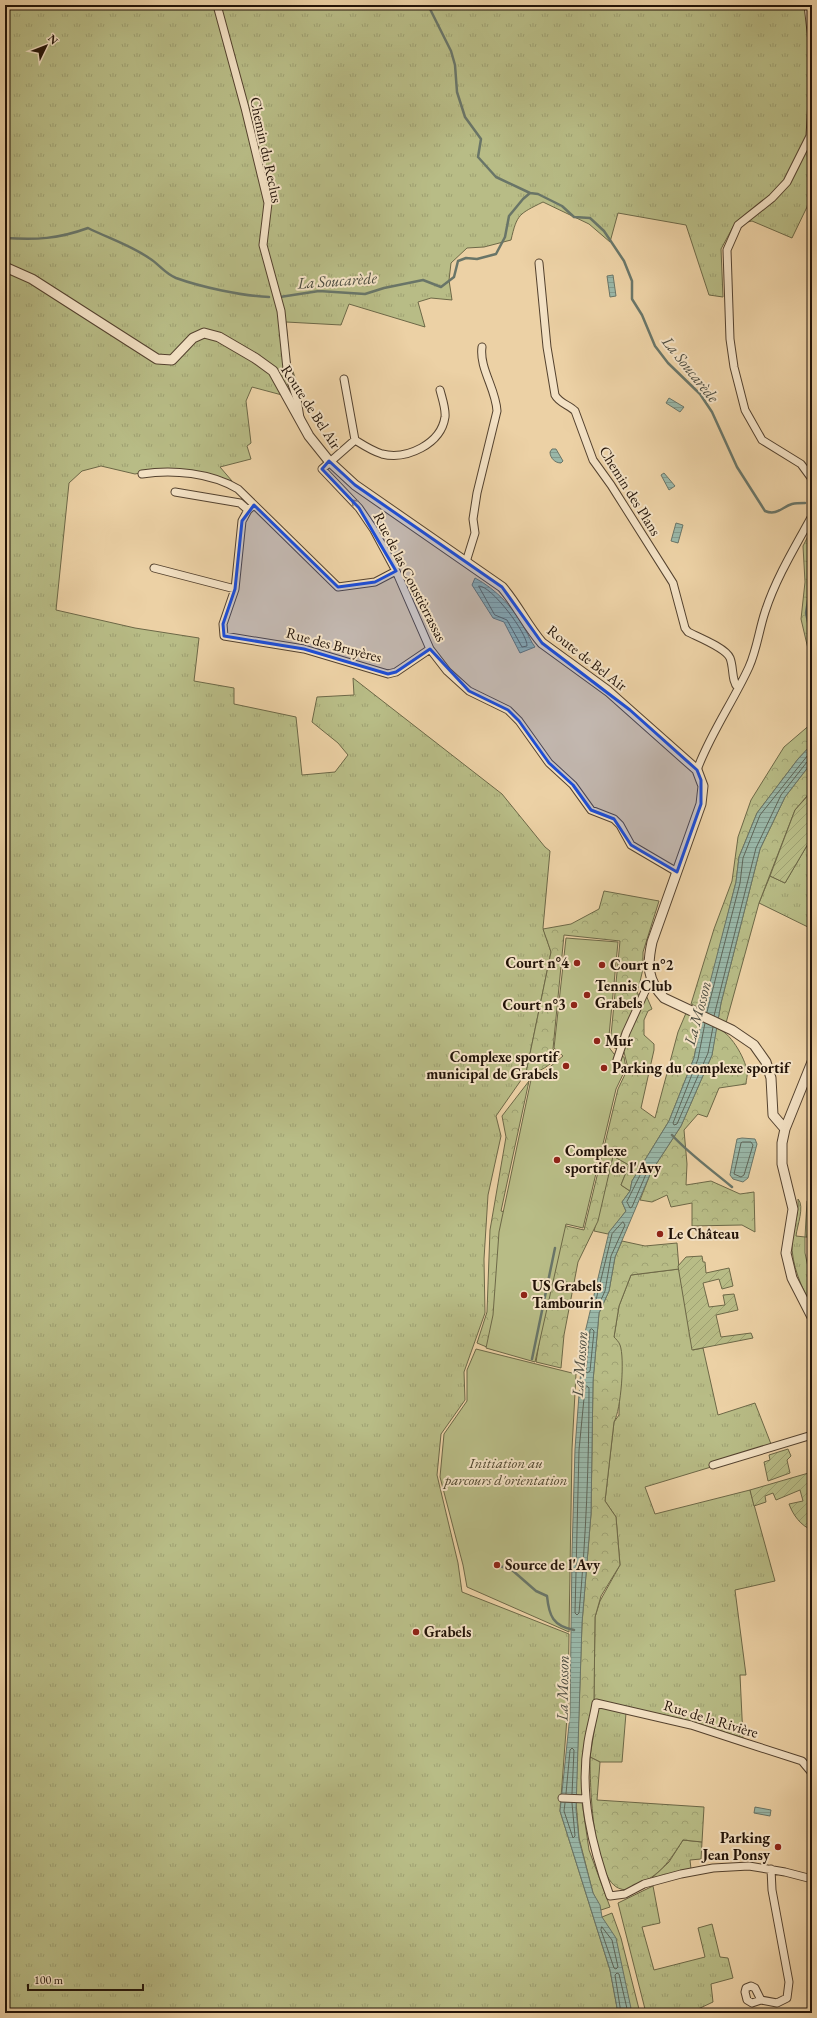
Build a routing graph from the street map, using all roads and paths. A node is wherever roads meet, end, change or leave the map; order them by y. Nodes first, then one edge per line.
1 (217, 5) edge
2 (808, 5) edge
3 (812, 40) edge
4 (812, 101) edge
5 (539, 263) dead end
6 (5, 267) edge
7 (482, 347) dead end
8 (344, 379) dead end
9 (440, 390) dead end
10 (300, 418) junction
11 (355, 440) junction
12 (329, 462) junction
13 (142, 474) dead end
14 (812, 479) edge
15 (176, 492) dead end
16 (251, 508) junction
17 (812, 516) edge
18 (466, 562) junction
19 (154, 568) dead end
20 (396, 571) junction
21 (235, 589) junction
22 (430, 649) junction
23 (738, 688) junction
24 (696, 770) junction
25 (677, 872) junction
26 (654, 985) junction
27 (617, 1060) dead end
28 (812, 1062) edge
29 (785, 1128) junction
30 (812, 1317) edge
31 (812, 1435) edge
32 (713, 1465) dead end
33 (812, 1773) edge
34 (562, 1798) dead end
35 (584, 1799) junction
36 (771, 1869) junction
37 (812, 1879) edge
38 (761, 2000) dead end

1 - 10 street, Chemin du Reclus
2 - 3 street
4 - 14 street
5 - 23 street, Chemin des Plans
6 - 10 street, Route de Bel Air
7 - 18 street
8 - 11 street
9 - 11 street
10 - 12 street, Route de Bel Air
11 - 12 street
12 - 18 street, Route de Bel Air
20 -> 12 street, Rue de las Coustièrrassas
13 - 16 street
15 - 16 street
16 - 20 street
16 - 21 street
17 - 23 street
18 - 24 street, Route de Bel Air
19 - 21 street
20 - 22 street, Rue de las Coustièrrassas
21 - 22 street, Rue des Bruyères
22 - 25 street, Rue de las Coustièrrassas
23 - 24 street
24 - 25 street, Route de Bel Air
25 - 26 street, Route de Bel Air
26 - 27 street
26 - 29 street
28 - 29 street
29 - 30 street
31 - 32 street
33 - 35 street, Rue de la Rivière
34 - 35 street
35 - 36 street
36 - 37 street
36 - 38 street

